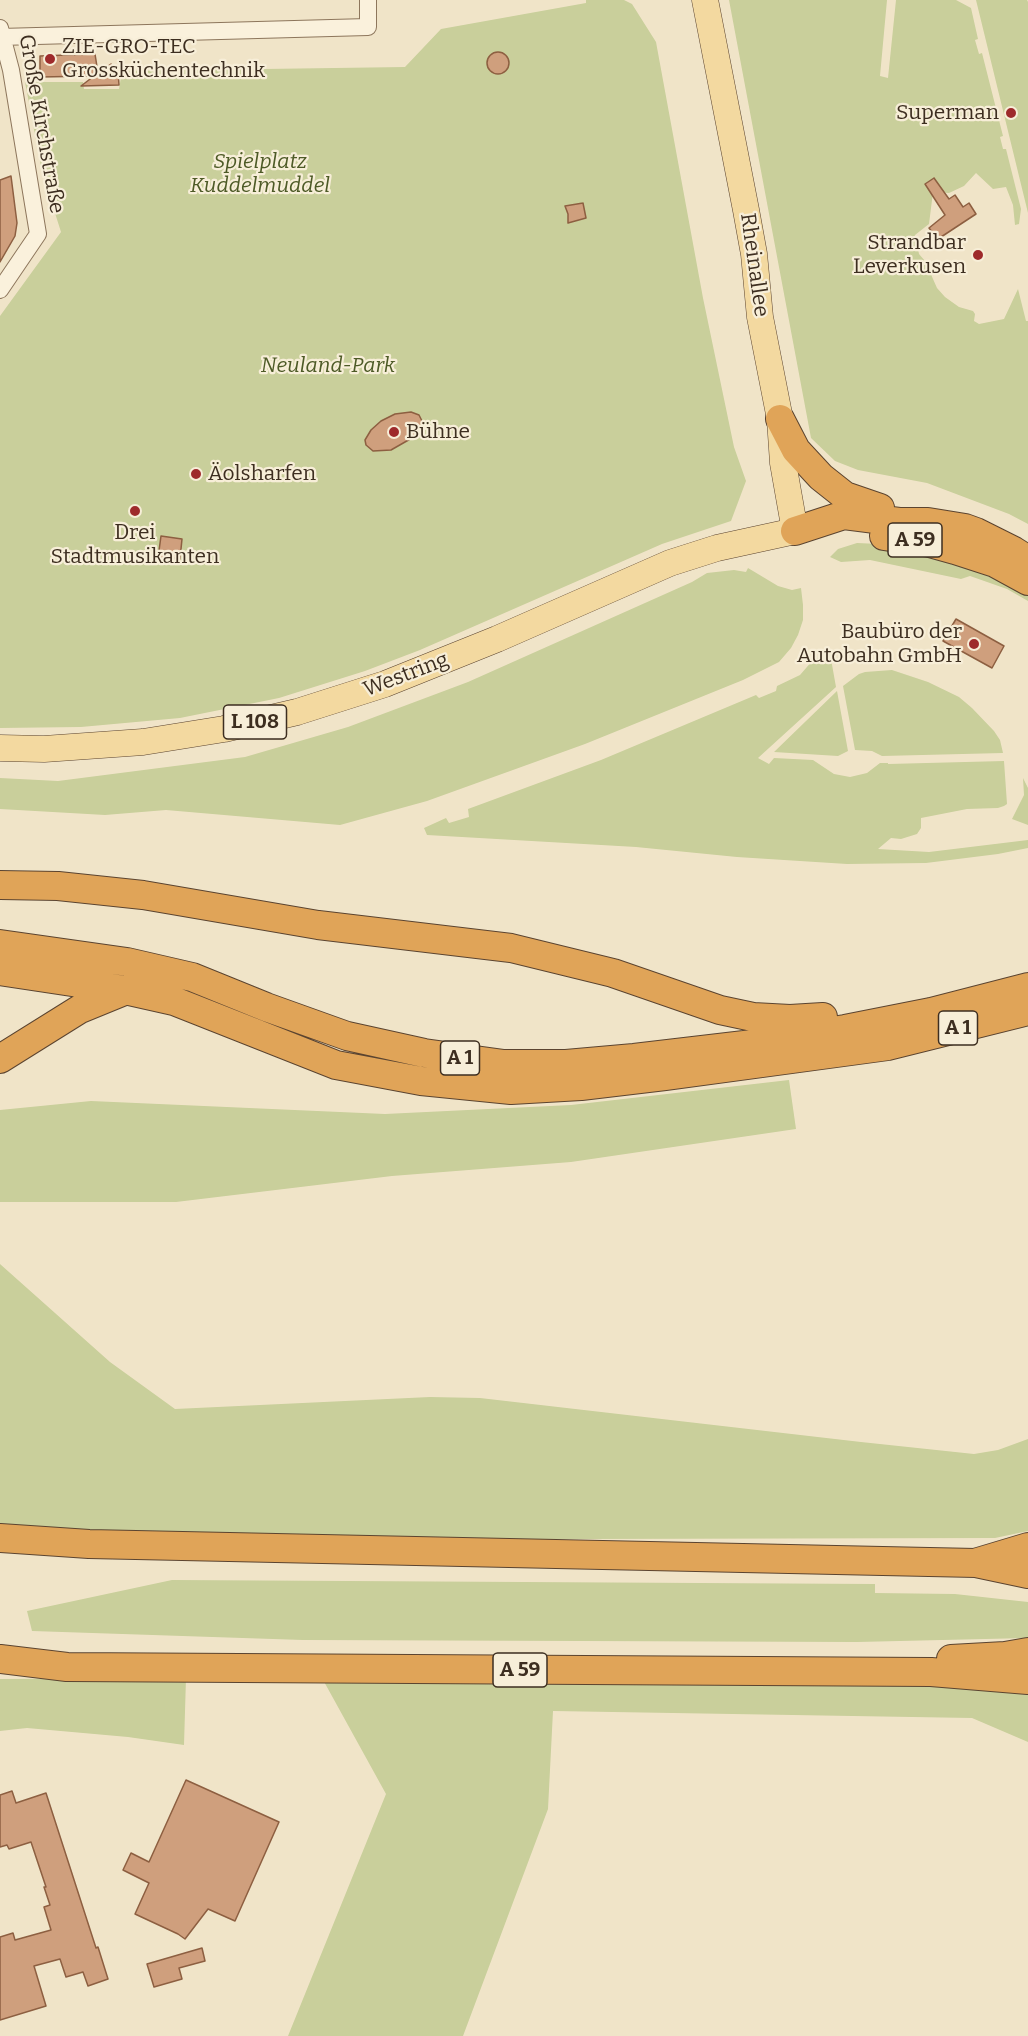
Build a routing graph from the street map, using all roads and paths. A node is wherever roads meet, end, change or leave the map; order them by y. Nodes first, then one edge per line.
1 (368, 0) edge
2 (705, 0) edge
3 (1, 33) edge
4 (0, 290) edge
5 (780, 419) junction
6 (928, 522) junction
7 (795, 531) junction
8 (1028, 560) edge
9 (1028, 581) edge
10 (0, 748) edge
11 (0, 885) edge
12 (0, 944) edge
13 (0, 971) edge
14 (1028, 987) edge
15 (125, 990) junction
16 (1028, 1011) edge
17 (931, 1012) junction
18 (0, 1059) edge
19 (0, 1538) edge
20 (89, 1544) junction
21 (1028, 1547) edge
22 (0, 1549) edge
23 (976, 1563) junction
24 (1028, 1574) edge
25 (1028, 1652) edge
26 (0, 1659) edge
27 (734, 1671) junction
28 (1028, 1680) edge

1 - 3 street
2 - 5 main road, Rheinallee
3 - 4 street, Große Kirchstraße
5 - 6 highway
5 - 7 main road, Rheinallee
6 - 7 highway
6 - 8 highway, A 59
7 - 9 highway, A 59
7 - 10 main road, Westring / L 108
11 - 17 highway
12 - 17 highway, A 1
13 - 15 highway, A 1
14 - 17 highway, A 1
15 - 16 highway, A 1
15 - 18 highway
19 - 20 highway
20 - 22 highway
20 - 23 highway
21 - 23 highway
23 - 24 highway
25 - 27 highway
26 - 27 highway, A 59
27 - 28 highway, A 59

